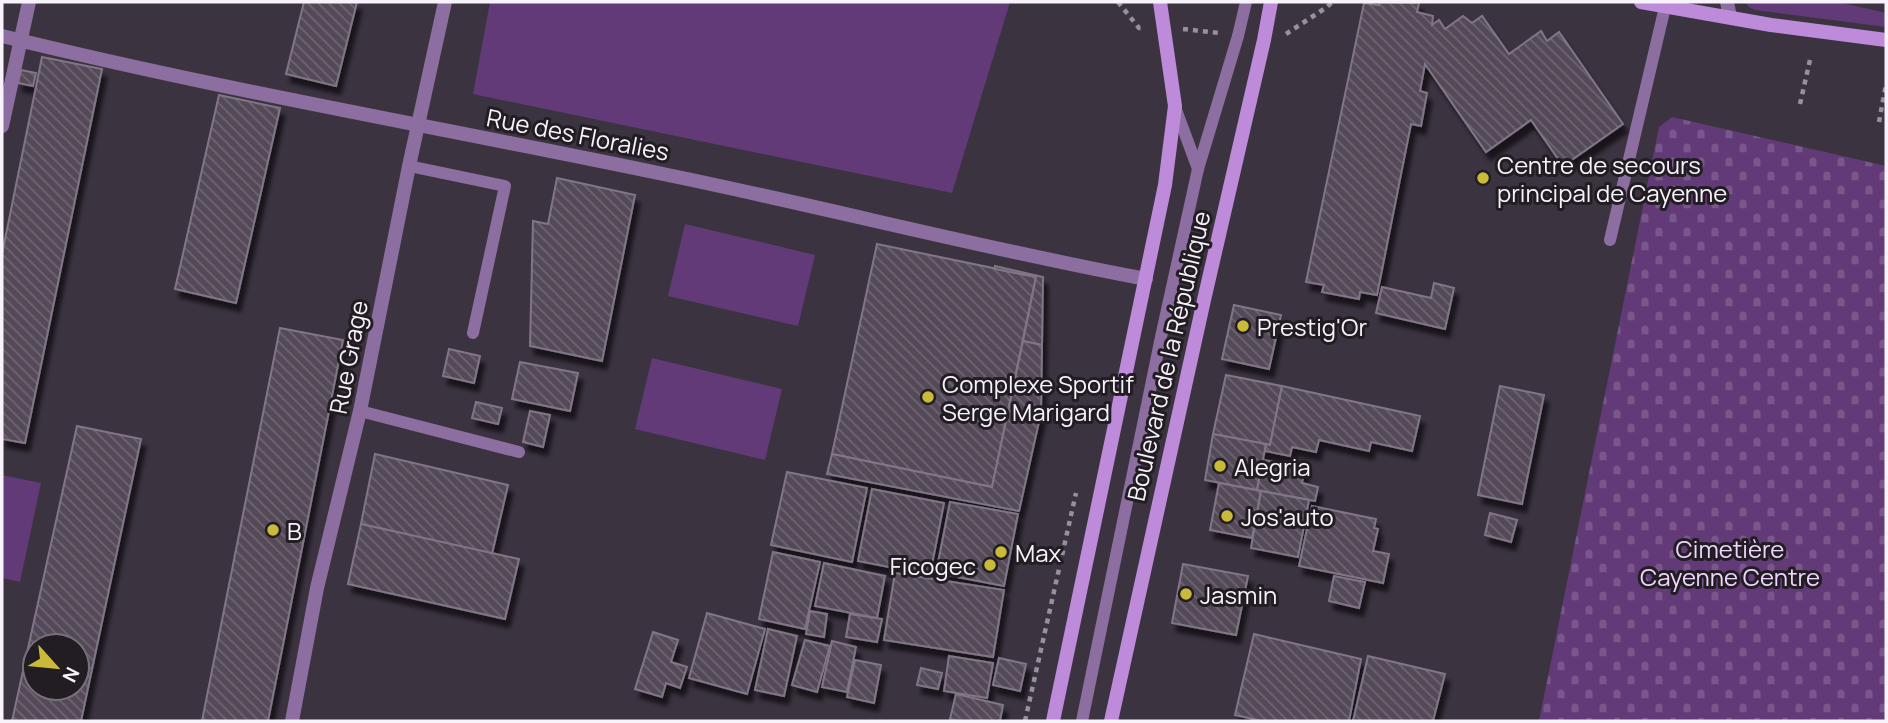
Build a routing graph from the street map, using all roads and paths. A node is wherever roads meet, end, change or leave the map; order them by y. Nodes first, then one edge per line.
1 (29, 2) edge
2 (445, 2) edge
3 (1118, 2) edge
4 (1160, 2) edge
5 (1246, 2) edge
6 (1270, 2) edge
7 (1332, 2) edge
8 (1641, 2) edge
9 (1668, 4) edge
10 (1729, 9) edge
11 (1139, 28) dead end
12 (1180, 29) dead end
13 (1223, 34) dead end
14 (2, 36) edge
15 (1281, 37) dead end
16 (1886, 40) edge
17 (21, 41) junction
18 (1810, 60) dead end
19 (1886, 84) edge
20 (1800, 104) dead end
21 (1175, 106) junction
22 (1879, 122) dead end
23 (2, 126) edge
24 (418, 126) junction
25 (409, 166) junction
26 (1198, 169) junction
27 (1611, 240) dead end
28 (1146, 279) junction
29 (473, 332) dead end
30 (360, 411) junction
31 (519, 452) dead end
32 (1078, 483) dead end
33 (292, 721) edge
34 (1025, 721) edge
35 (1053, 721) edge
36 (1082, 721) edge
37 (1111, 721) edge

1 - 17 street
2 - 24 street, Rue Grage
3 - 11 path
4 - 21 street, Boulevard de la République
5 - 26 lane
6 - 37 street, Boulevard de la République
7 - 15 path
8 - 9 street
9 - 10 street
9 - 27 lane
10 - 16 street
12 - 13 path
14 - 17 street, Rue des Floralies
17 - 23 street
17 - 24 street, Rue des Floralies
18 - 20 path
19 - 22 path
21 - 26 lane
21 - 28 street, Boulevard de la République
24 - 25 street, Rue Grage
24 - 28 street, Rue des Floralies
25 - 29 lane
25 - 30 street, Rue Grage
26 - 36 lane
28 - 35 street, Boulevard de la République
30 - 31 lane
30 - 33 street, Rue Grage
32 - 34 path

